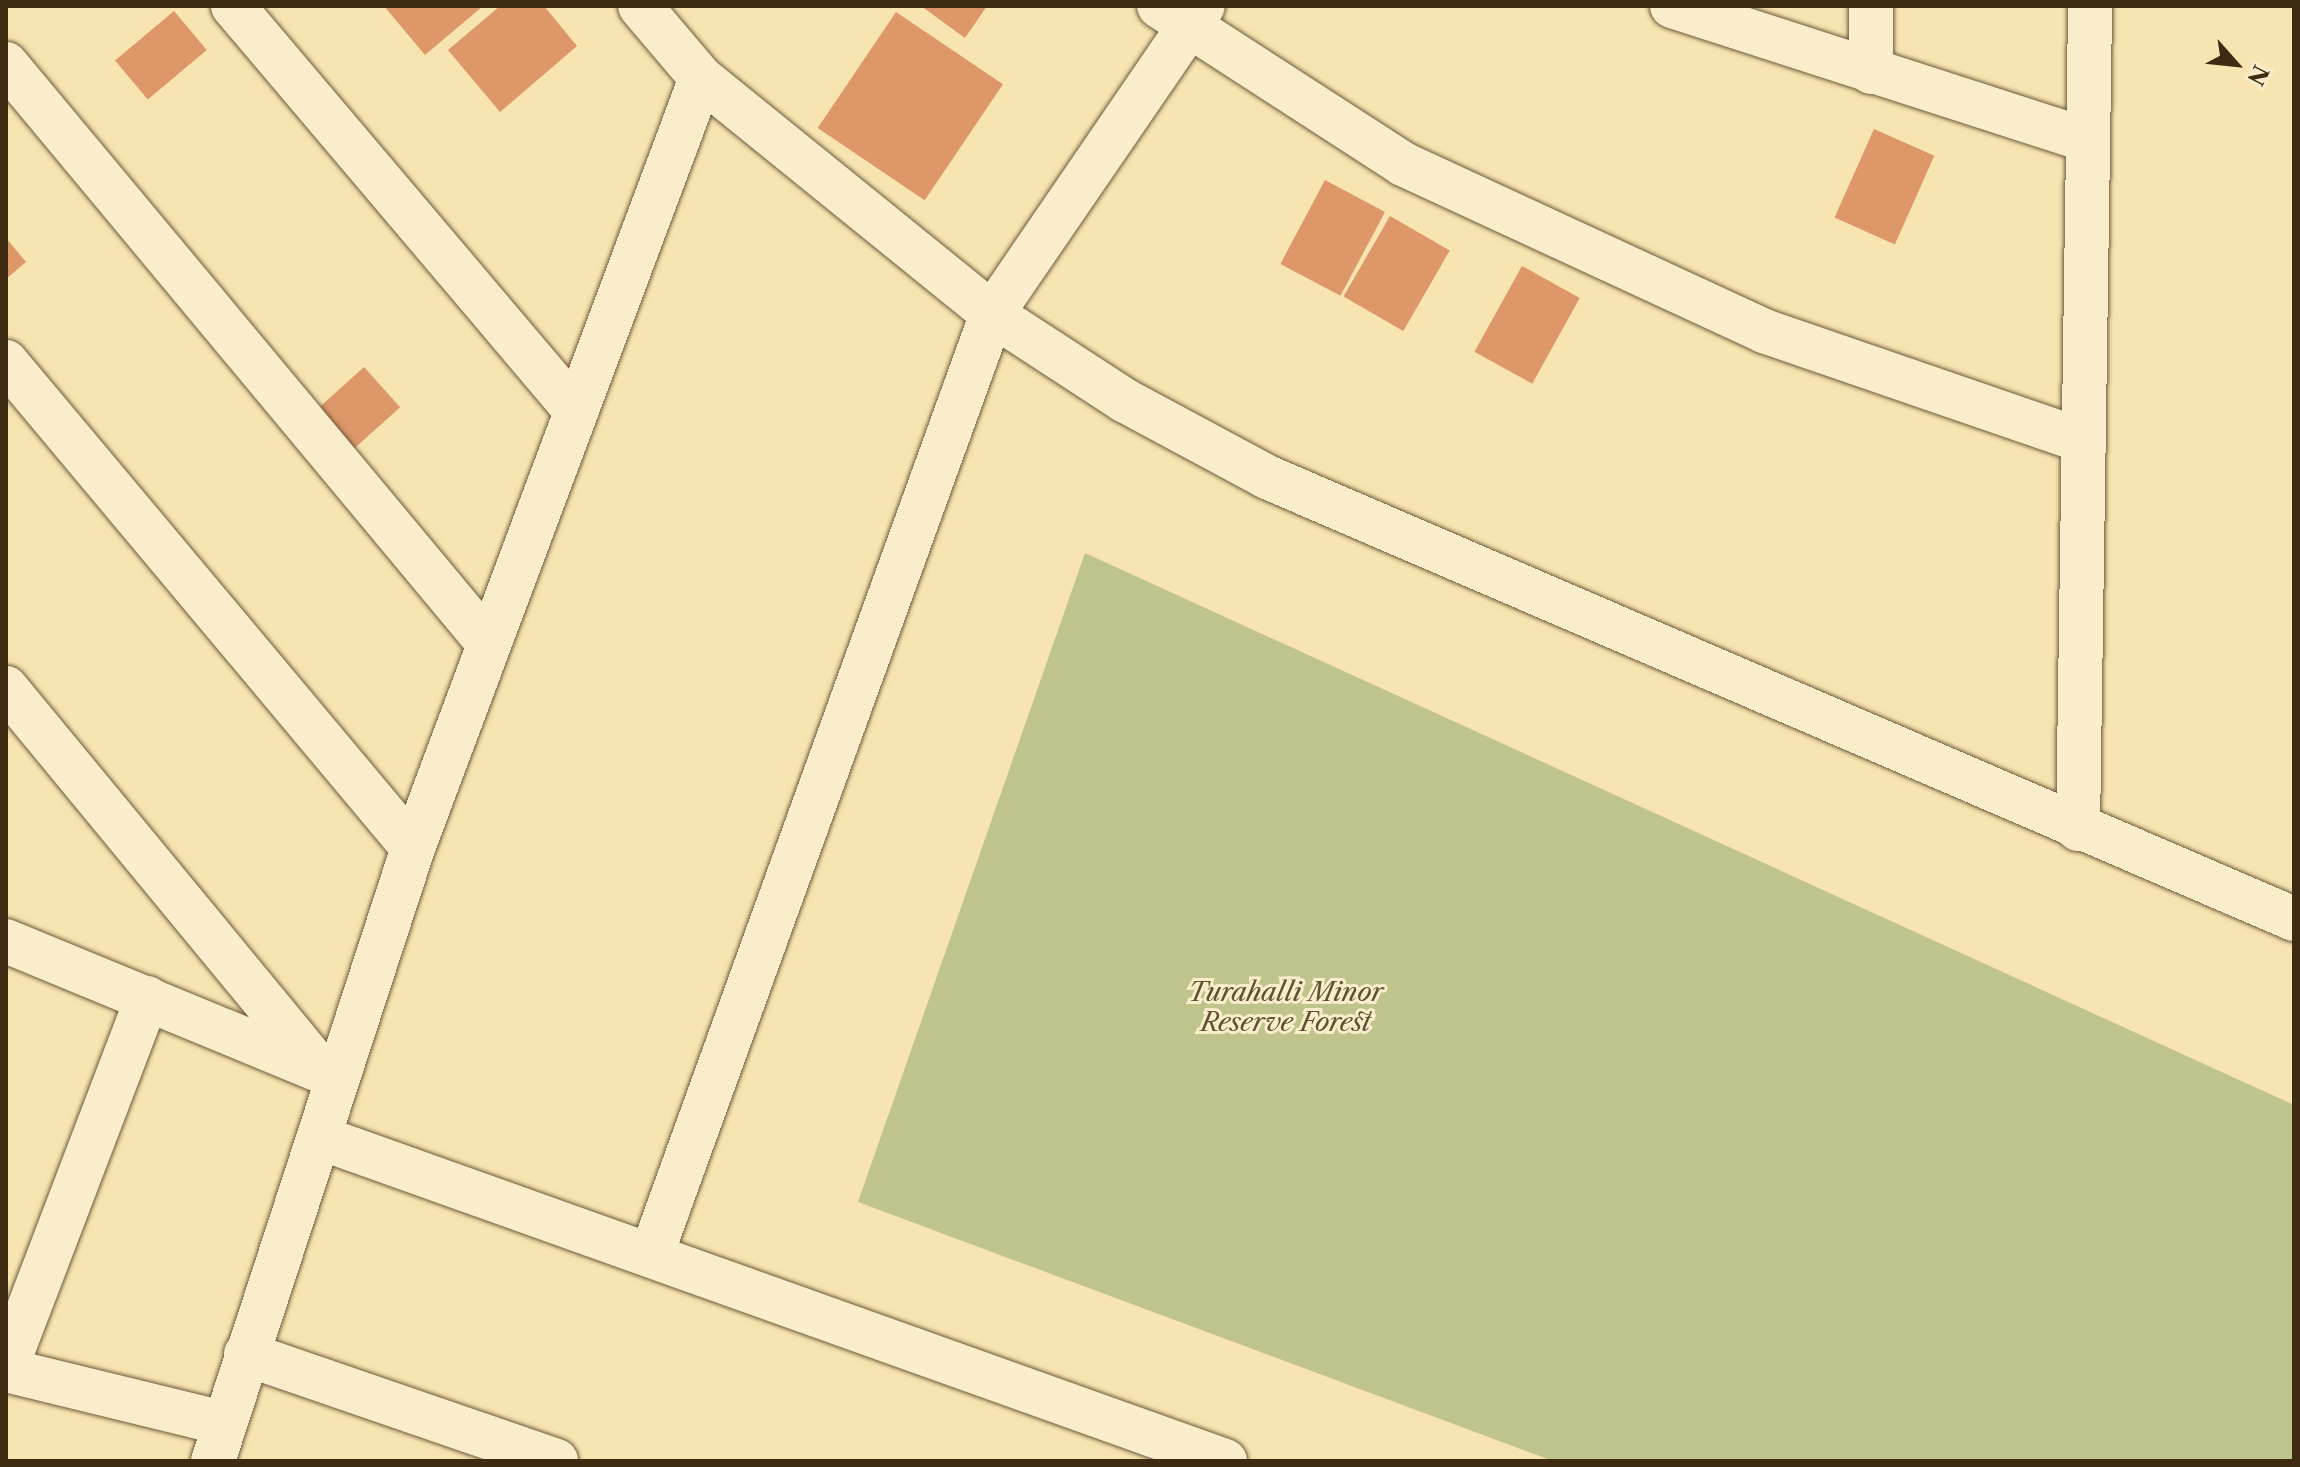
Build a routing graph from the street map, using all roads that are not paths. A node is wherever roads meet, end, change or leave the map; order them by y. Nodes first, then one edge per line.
1 (233, 6) edge
2 (640, 6) edge
3 (1871, 6) edge
4 (2090, 6) edge
5 (1675, 7) edge
6 (1183, 14) edge
7 (6, 64) edge
8 (1871, 72) junction
9 (701, 78) junction
10 (2088, 140) junction
11 (992, 314) junction
12 (6, 362) edge
13 (576, 411) junction
14 (2084, 441) junction
15 (488, 643) junction
16 (6, 688) edge
17 (2078, 829) junction
18 (413, 848) junction
19 (2294, 919) edge
20 (6, 941) edge
21 (147, 998) junction
22 (330, 1074) junction
23 (321, 1138) junction
24 (652, 1253) junction
25 (246, 1354) junction
26 (6, 1369) edge
27 (218, 1442) edge
28 (556, 1461) edge
29 (1225, 1461) edge

1 - 13 street
2 - 9 street
3 - 8 street
4 - 10 street
5 - 8 street
6 - 11 street
6 - 14 street
7 - 15 street
8 - 10 street
9 - 11 street
9 - 13 street
10 - 14 street
11 - 17 street
11 - 24 street
12 - 18 street
13 - 15 street
14 - 17 street
15 - 18 street
16 - 22 street
17 - 19 street
18 - 22 street
20 - 21 street
21 - 22 street
21 - 26 street
22 - 23 street
23 - 24 street
23 - 25 street
24 - 29 street
25 - 27 street
25 - 28 street
26 - 27 street

